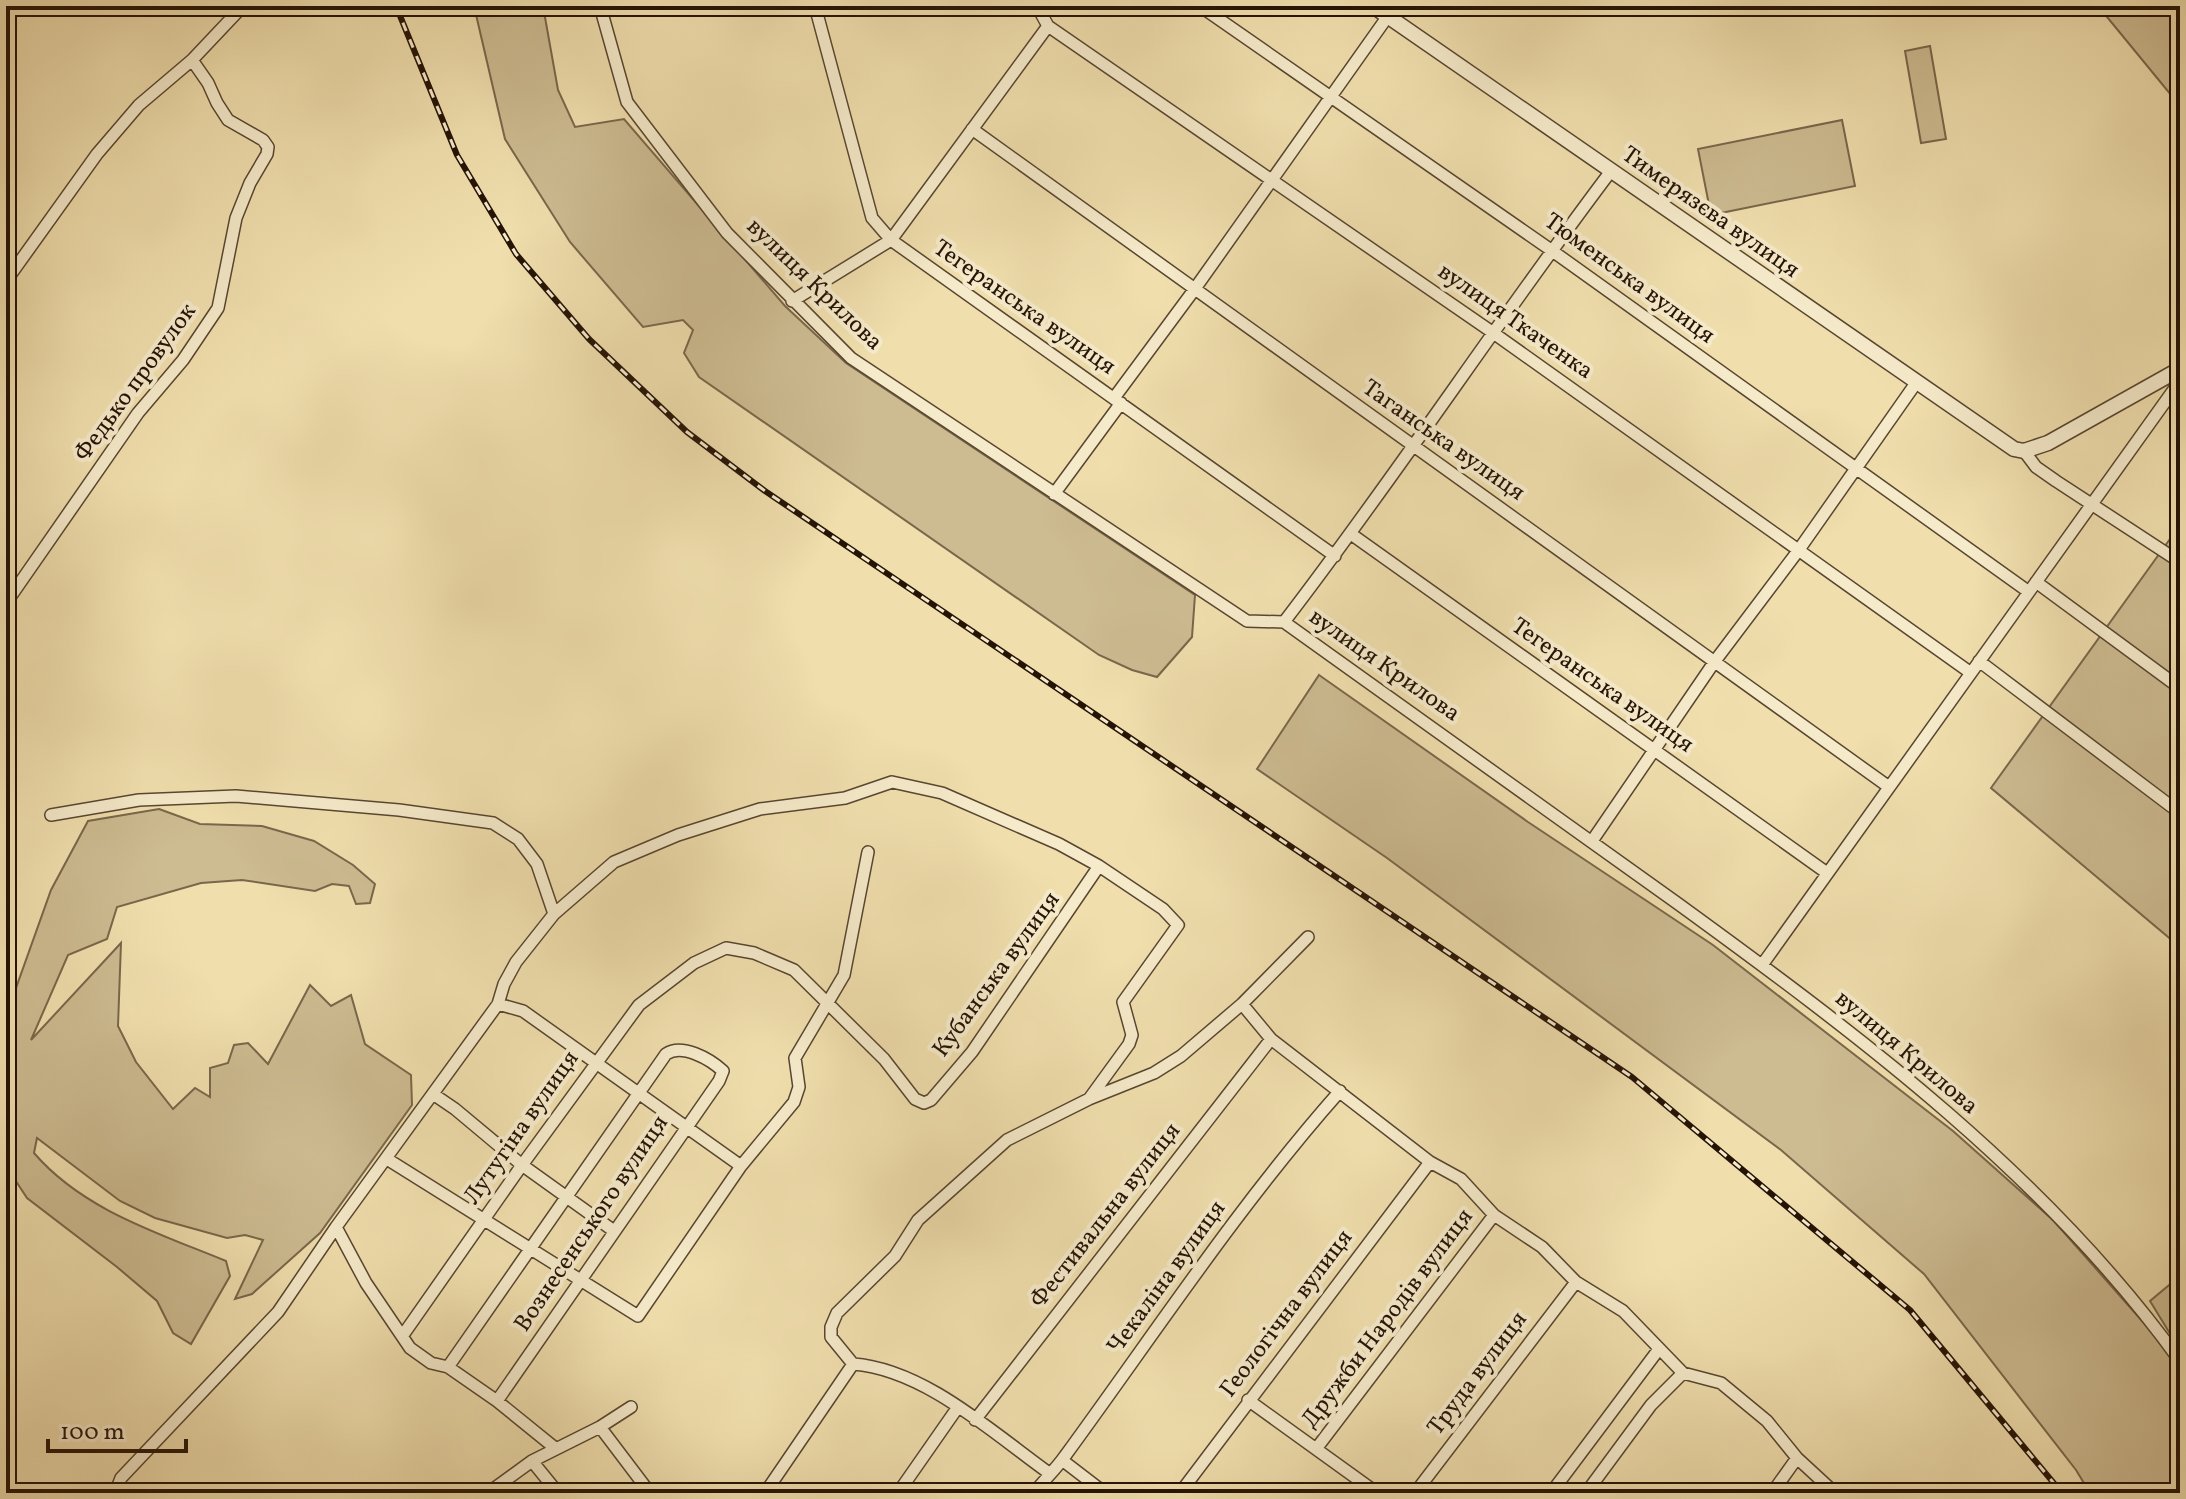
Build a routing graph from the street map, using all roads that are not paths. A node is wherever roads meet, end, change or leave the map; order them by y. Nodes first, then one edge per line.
1 (243, 6) edge
2 (600, 6) edge
3 (815, 6) edge
4 (1037, 6) edge
5 (1200, 6) edge
6 (1373, 6) edge
7 (1388, 16) junction
8 (1048, 26) junction
9 (192, 60) junction
10 (1330, 96) junction
11 (972, 129) junction
12 (1611, 171) junction
13 (1271, 179) junction
14 (891, 240) junction
15 (1551, 250) junction
16 (6, 281) edge
17 (1194, 290) junction
18 (792, 301) junction
19 (1492, 332) junction
20 (2180, 369) edge
21 (2180, 381) edge
22 (1916, 383) junction
23 (1118, 400) junction
24 (1412, 447) junction
25 (2024, 451) junction
26 (1856, 470) junction
27 (1054, 494) junction
28 (2092, 504) junction
29 (1351, 534) junction
30 (1798, 551) junction
31 (1335, 556) junction
32 (2180, 562) edge
33 (2033, 587) junction
34 (6, 603) edge
35 (1284, 622) junction
36 (1715, 661) junction
37 (1979, 661) junction
38 (1971, 673) junction
39 (2180, 688) edge
40 (1654, 750) junction
41 (1889, 787) junction
42 (2180, 813) edge
43 (51, 815) dead end
44 (1592, 841) junction
45 (868, 852) dead end
46 (1099, 866) junction
47 (1827, 873) junction
48 (554, 914) junction
49 (1308, 937) dead end
50 (1762, 965) junction
51 (498, 1004) junction
52 (1242, 1004) junction
53 (828, 1006) junction
54 (1271, 1039) junction
55 (596, 1061) junction
56 (1340, 1091) junction
57 (639, 1092) junction
58 (433, 1094) junction
59 (1089, 1099) junction
60 (924, 1103) joint
61 (686, 1126) junction
62 (387, 1159) junction
63 (1430, 1162) junction
64 (522, 1165) junction
65 (741, 1166) junction
66 (567, 1197) junction
67 (1494, 1215) junction
68 (484, 1219) junction
69 (336, 1227) junction
70 (614, 1231) junction
71 (532, 1249) junction
72 (580, 1280) junction
73 (1576, 1282) junction
74 (403, 1335) junction
75 (1659, 1349) junction
76 (2180, 1361) edge
77 (853, 1364) junction
78 (448, 1367) junction
79 (1683, 1373) junction
80 (1248, 1400) junction
81 (497, 1401) junction
82 (631, 1407) dead end
83 (958, 1407) junction
84 (975, 1420) junction
85 (600, 1427) junction
86 (555, 1448) junction
87 (1316, 1449) junction
88 (1797, 1458) junction
89 (1062, 1460) junction
90 (532, 1461) junction
91 (1049, 1473) junction
92 (115, 1493) edge
93 (488, 1493) edge
94 (558, 1493) edge
95 (650, 1493) edge
96 (765, 1493) edge
97 (898, 1493) edge
98 (1034, 1493) edge
99 (1105, 1493) edge
100 (1180, 1493) edge
101 (1377, 1493) edge
102 (1415, 1493) edge
103 (1551, 1493) edge
104 (1586, 1493) edge
105 (1772, 1493) edge
106 (1835, 1493) edge

1 - 9 street
2 - 18 street, вулиця Крилова
3 - 14 street, Тегеранська вулиця
4 - 8 street, вулиця Ткаченка
5 - 10 street, Тюменська вулиця
6 - 7 street, Тимерязєва вулиця
7 - 10 street
7 - 12 street, Тимерязєва вулиця
8 - 11 street
8 - 13 street, вулиця Ткаченка
9 - 16 street
9 - 34 street, Федько провулок
10 - 13 street
10 - 15 street, Тюменська вулиця
11 - 14 street
11 - 17 street, Таганська вулиця
12 - 15 street
12 - 22 street, Тимерязєва вулиця
13 - 17 street
13 - 19 street, вулиця Ткаченка
14 - 18 street
14 - 23 street, Тегеранська вулиця
15 - 19 street
15 - 26 street, Тюменська вулиця
17 - 23 street
17 - 24 street, Таганська вулиця
18 - 27 street, вулиця Крилова
19 - 24 street
19 - 30 street, вулиця Ткаченка
20 - 25 street
21 - 28 street
22 - 25 street, Тимерязєва вулиця
22 - 26 street
23 - 27 street
23 - 31 street, Тегеранська вулиця
24 - 29 street
24 - 36 street, Таганська вулиця
25 - 28 street
26 - 30 street
26 - 33 street, Тюменська вулиця
27 - 35 street, вулиця Крилова
28 - 32 street
28 - 33 street
29 - 31 street
29 - 40 street, Тегеранська вулиця
30 - 36 street
30 - 38 street, вулиця Ткаченка
31 - 35 street
33 - 37 street
33 - 39 street, Тюменська вулиця
35 - 44 street, вулиця Крилова
36 - 40 street
36 - 41 street, Таганська вулиця
37 - 38 street
37 - 42 street
38 - 41 street
40 - 44 street
40 - 47 street, Тегеранська вулиця
41 - 47 street
43 - 48 street
44 - 50 street, вулиця Крилова
45 - 53 street
46 - 48 street
46 - 59 street
46 - 60 street, Кубанська вулиця
47 - 50 street
48 - 51 street
49 - 52 street
50 - 76 street, вулиця Крилова
51 - 55 street
51 - 58 street
52 - 54 street
52 - 59 street
53 - 55 street, Лутугіна вулиця
53 - 60 street, Лутугіна вулиця
53 - 65 street
54 - 56 street
54 - 84 street, Фестивальна вулиця
55 - 57 street
55 - 64 street, Лутугіна вулиця
56 - 63 street
56 - 89 street, Чекаліна вулиця
57 - 61 street
57 - 61 street, Вознесенського вулиця
57 - 66 street
58 - 62 street
58 - 64 street
59 - 77 street
61 - 65 street
61 - 70 street, Вознесенського вулиця
62 - 68 street
62 - 69 street
63 - 67 street
63 - 80 street, Геологічна вулиця
64 - 66 street
64 - 68 street, Лутугіна вулиця
65 - 72 street
66 - 70 street
66 - 71 street
67 - 73 street
67 - 87 street, Дружби Народів вулиця
68 - 71 street
68 - 74 street, Лутугіна вулиця
69 - 74 street
69 - 92 street
70 - 72 street, Вознесенського вулиця
71 - 72 street
71 - 78 street
72 - 81 street, Вознесенського вулиця
73 - 75 street
73 - 102 street, Труда вулиця
74 - 78 street
75 - 79 street
75 - 103 street
77 - 83 street
77 - 96 street
78 - 81 street
79 - 88 street
79 - 104 street
80 - 87 street
80 - 100 street, Геологічна вулиця
81 - 86 street
82 - 85 street
83 - 84 street
83 - 97 street
84 - 91 street
85 - 86 street
85 - 95 street
86 - 90 street
87 - 101 street
88 - 105 street
88 - 106 street
89 - 91 street, Чекаліна вулиця
89 - 99 street
90 - 93 street
90 - 94 street
91 - 98 street, Чекаліна вулиця

